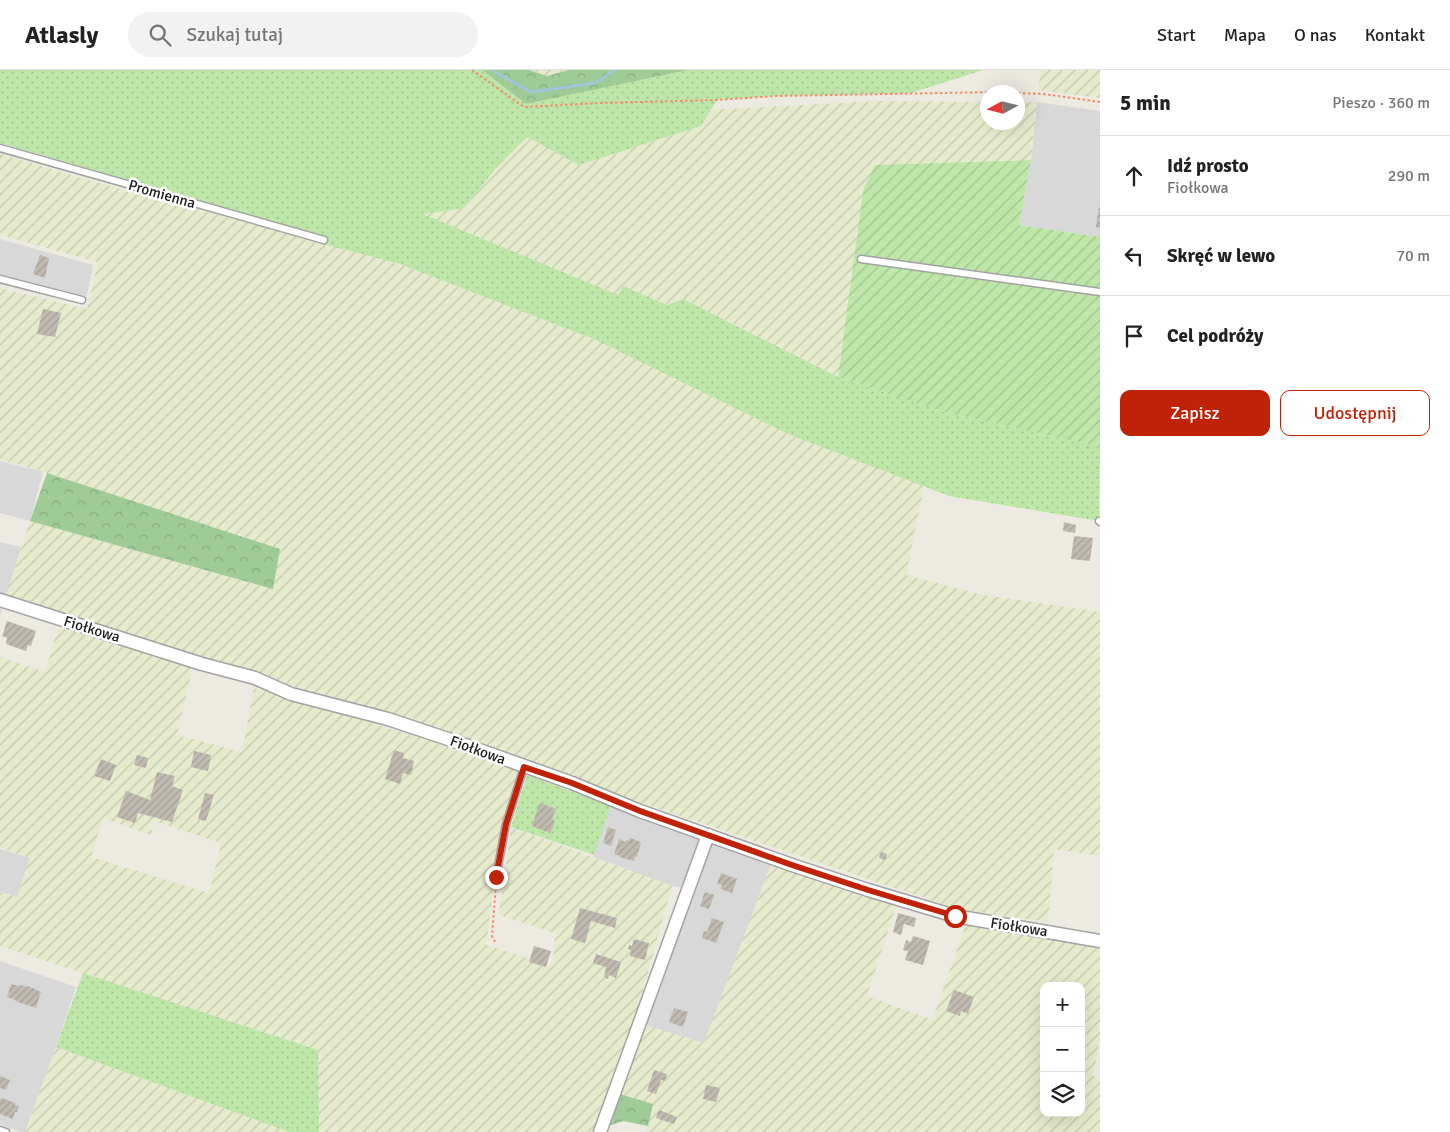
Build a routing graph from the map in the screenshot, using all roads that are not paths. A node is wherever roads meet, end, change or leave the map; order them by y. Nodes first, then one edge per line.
1 (0, 148) edge
2 (324, 240) dead end
3 (861, 259) dead end
4 (0, 279) edge
5 (1100, 292) edge
6 (82, 300) dead end
7 (0, 600) edge
8 (524, 767) junction
9 (708, 835) junction
10 (496, 877) road end
11 (1100, 941) edge
12 (0, 1130) edge
13 (6, 1132) edge
14 (600, 1132) edge

1 - 2 lane, Promienna
3 - 5 lane
4 - 6 lane
7 - 8 street, Fiołkowa
8 - 9 street, Fiołkowa
8 - 10 lane
9 - 11 street, Fiołkowa
9 - 14 street
12 - 13 lane

